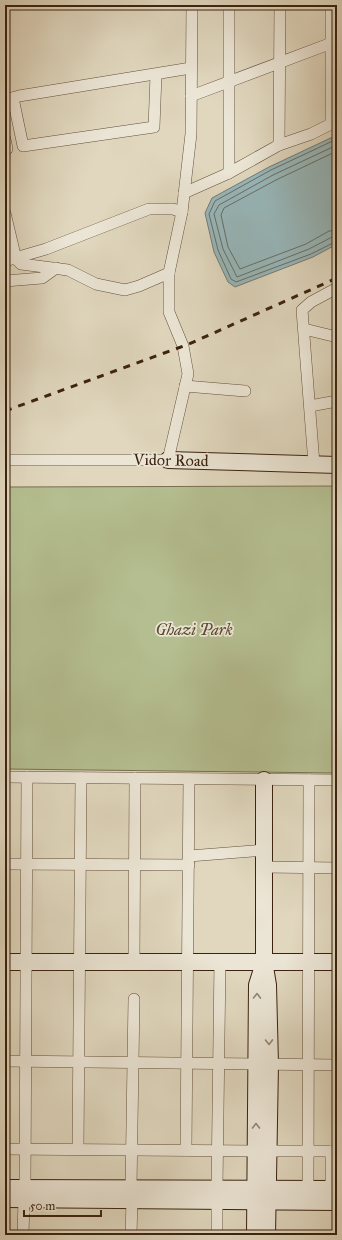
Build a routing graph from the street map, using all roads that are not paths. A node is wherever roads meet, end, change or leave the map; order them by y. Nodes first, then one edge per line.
1 (192, 5) edge
2 (229, 5) edge
3 (280, 5) edge
4 (331, 5) edge
5 (333, 42) edge
6 (279, 63) junction
7 (191, 68) junction
8 (156, 75) junction
9 (230, 81) junction
10 (191, 96) junction
11 (9, 101) edge
12 (334, 122) edge
13 (278, 146) junction
14 (230, 174) junction
15 (184, 194) junction
16 (182, 212) junction
17 (5, 213) edge
18 (10, 260) edge
19 (56, 268) junction
20 (170, 273) junction
21 (5, 281) edge
22 (337, 288) edge
23 (304, 329) junction
24 (337, 337) edge
25 (185, 386) junction
26 (245, 391) dead end
27 (337, 400) edge
28 (310, 406) junction
29 (5, 460) edge
30 (168, 460) junction
31 (314, 464) junction
32 (337, 465) edge
33 (5, 777) edge
34 (27, 777) junction
35 (81, 778) junction
36 (135, 778) junction
37 (189, 779) junction
38 (264, 780) junction
39 (309, 780) junction
40 (337, 780) edge
41 (265, 850) junction
42 (189, 860) junction
43 (5, 864) edge
44 (27, 864) junction
45 (80, 864) junction
46 (134, 864) junction
47 (265, 867) junction
48 (309, 867) junction
49 (337, 868) edge
50 (188, 961) junction
51 (220, 961) junction
52 (264, 961) junction
53 (5, 962) edge
54 (26, 962) junction
55 (80, 962) junction
56 (134, 962) junction
57 (309, 962) junction
58 (337, 962) edge
59 (134, 998) dead end
60 (5, 1061) edge
61 (26, 1061) junction
62 (79, 1062) junction
63 (133, 1063) junction
64 (187, 1063) junction
65 (218, 1064) junction
66 (263, 1064) junction
67 (308, 1065) junction
68 (337, 1065) edge
69 (5, 1148) edge
70 (25, 1149) junction
71 (78, 1149) junction
72 (132, 1150) junction
73 (186, 1150) junction
74 (218, 1151) junction
75 (262, 1151) junction
76 (308, 1151) junction
77 (334, 1151) edge
78 (5, 1188) edge
79 (308, 1189) junction
80 (24, 1193) junction
81 (131, 1194) junction
82 (335, 1194) edge
83 (217, 1195) junction
84 (261, 1195) junction
85 (5, 1199) edge
86 (23, 1235) edge
87 (131, 1235) edge
88 (217, 1235) edge
89 (255, 1235) edge
90 (267, 1235) edge

1 - 7 street
2 - 9 street
3 - 6 street
4 - 5 street
5 - 6 street
5 - 12 street
6 - 9 street
6 - 13 street
7 - 8 street
7 - 10 street
8 - 11 street
8 - 11 street
9 - 10 street
9 - 14 street
10 - 15 street
12 - 13 street
13 - 14 street
14 - 15 street
15 - 16 street
16 - 18 street
16 - 20 street
17 - 18 street
18 - 19 street
19 - 20 street
19 - 21 street
20 - 25 street
22 - 23 street
23 - 24 street
23 - 28 street
25 - 26 street
25 - 30 street
27 - 28 street
28 - 31 street
29 - 30 street, Vidor Road
30 - 31 street, Vidor Road
31 - 32 street, Vidor Road
33 - 34 street
34 - 35 street
34 - 44 street
35 - 36 street
35 - 45 street
36 - 37 street
36 - 46 street
37 - 38 street
37 - 42 street
38 - 39 street
38 - 41 street
39 - 40 street
39 - 48 street
41 - 42 street
41 - 47 street
42 - 46 street
42 - 50 street
43 - 44 street
44 - 45 street
44 - 54 street
45 - 46 street
45 - 55 street
46 - 56 street
47 - 48 street
47 - 52 street
48 - 49 street
48 - 57 street
50 - 51 street
50 - 56 street
50 - 64 street
51 - 52 street
51 - 65 street
52 - 57 street
52 - 66 street
53 - 54 street
54 - 55 street
54 - 61 street
55 - 56 street
55 - 62 street
57 - 58 street
57 - 67 street
59 - 63 street
60 - 61 street
61 - 62 street
61 - 70 street
62 - 63 street
62 - 71 street
63 - 64 street
63 - 72 street
64 - 65 street
64 - 73 street
65 - 66 street
65 - 74 street
66 - 67 street
66 - 75 street
67 - 68 street
67 - 76 street
69 - 70 street
70 - 71 street
70 - 80 street
71 - 72 street
72 - 73 street
72 - 81 street
73 - 74 street
74 - 75 street
74 - 83 street
75 - 76 street
75 - 84 street
76 - 77 street
76 - 79 street
77 - 82 street
78 - 80 street
79 - 82 street
79 - 84 street
80 - 81 street
80 - 85 street
80 - 86 street
81 - 83 street
81 - 87 street
82 - 84 street
83 - 84 street
83 - 88 street
84 - 89 street
84 - 90 street

